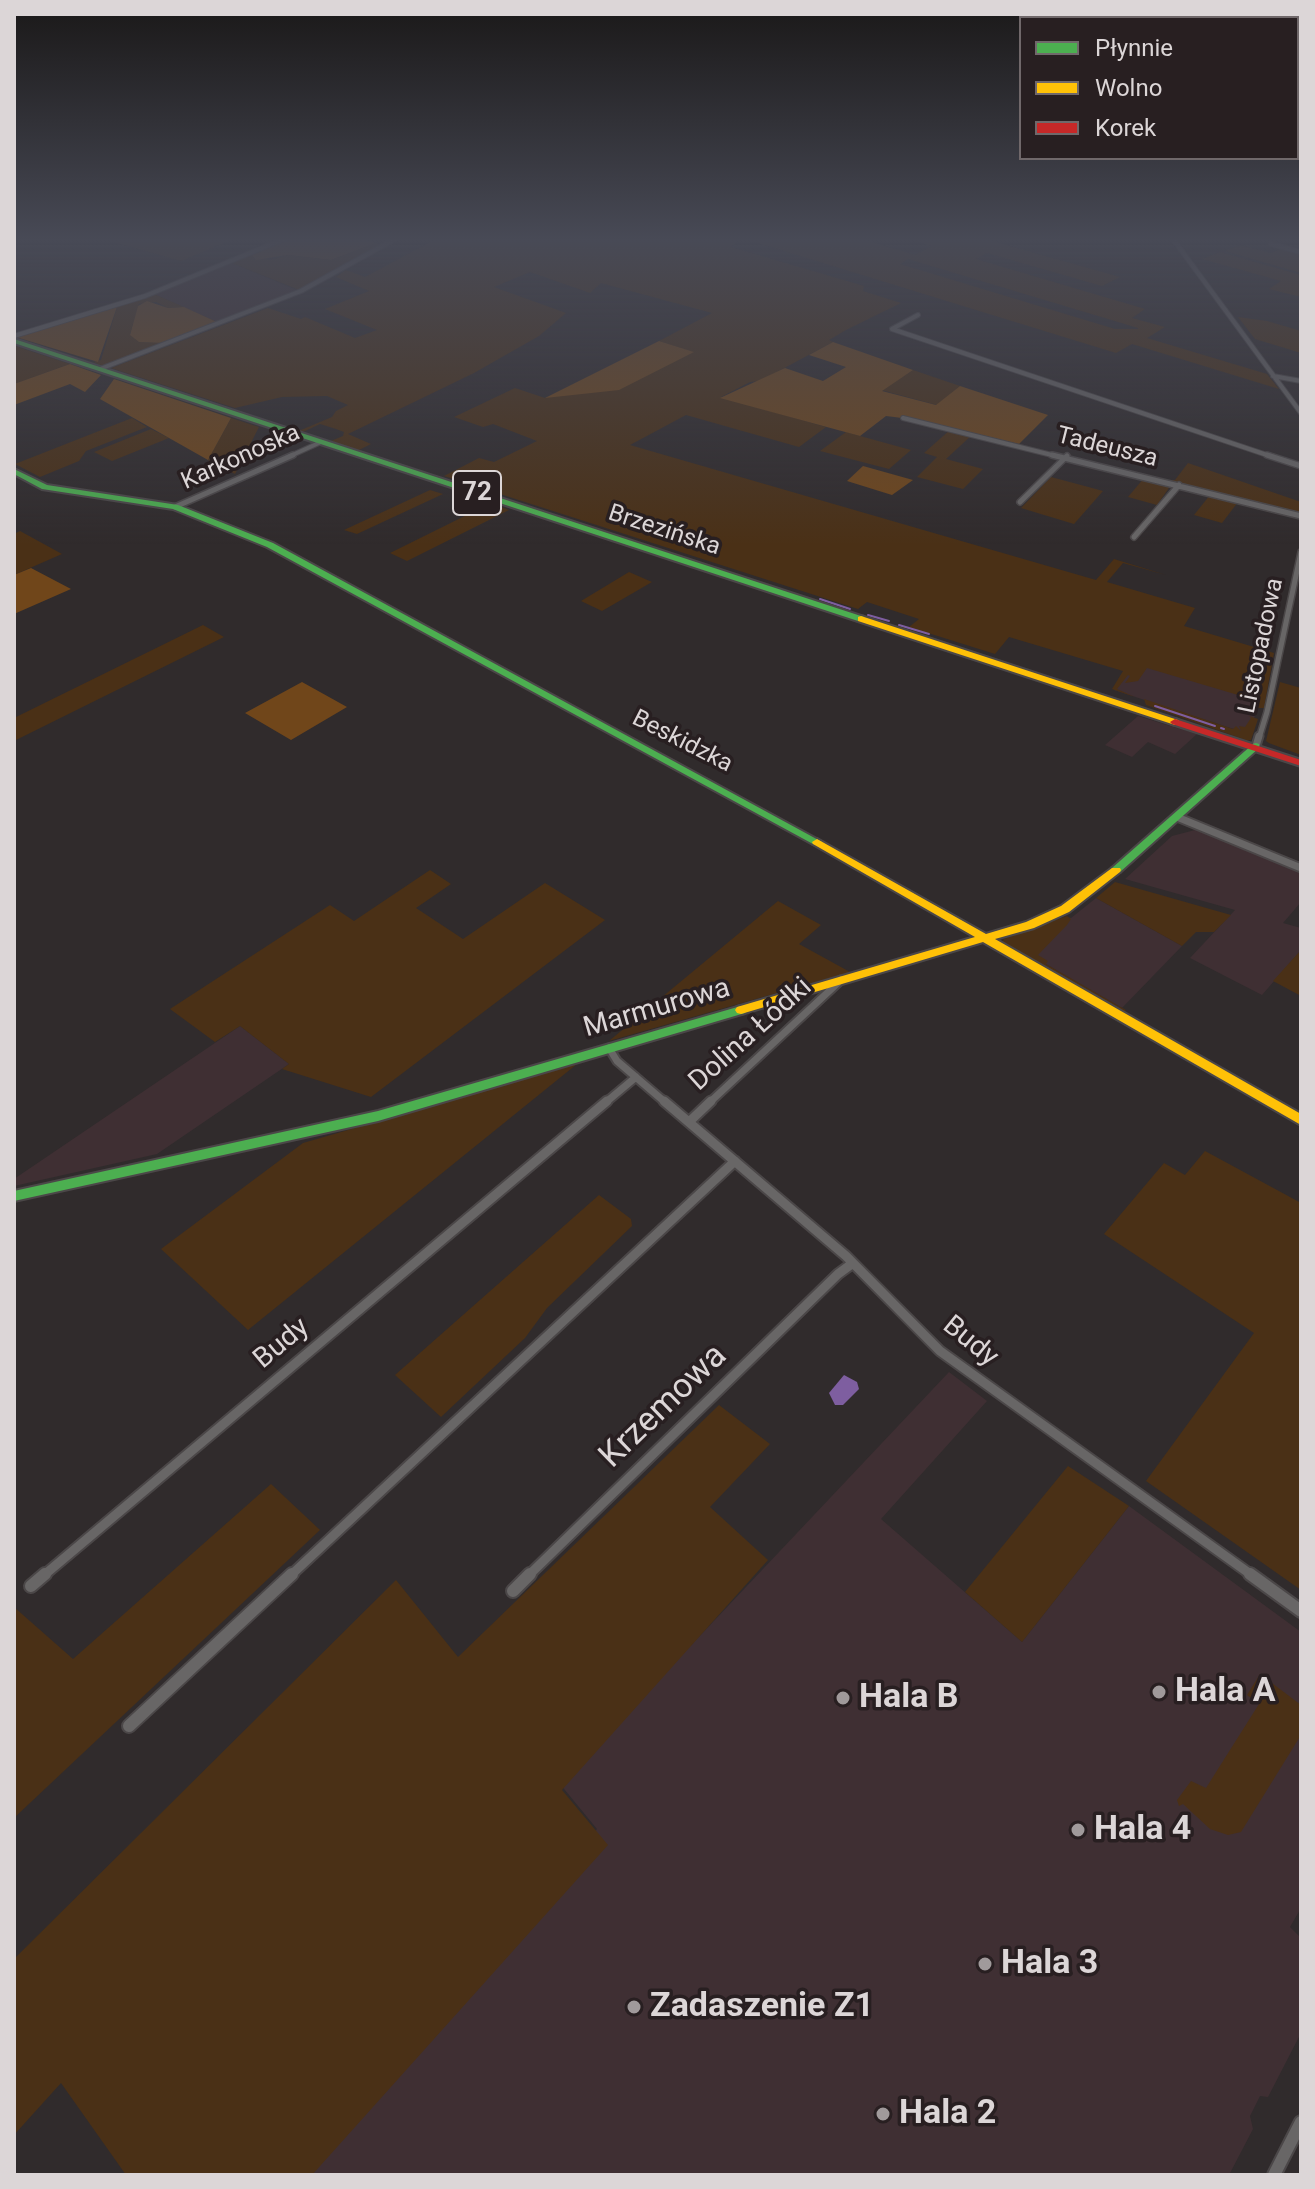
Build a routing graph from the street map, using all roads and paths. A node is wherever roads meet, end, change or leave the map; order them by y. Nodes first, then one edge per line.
1 (23, 341) edge
2 (172, 341) edge
3 (928, 341) edge
4 (1248, 341) edge
5 (100, 369) junction
6 (1273, 376) junction
7 (1301, 381) edge
8 (1301, 413) edge
9 (903, 418) dead end
10 (321, 442) junction
11 (1067, 456) junction
12 (1301, 466) edge
13 (14, 471) edge
14 (1179, 485) junction
15 (1020, 502) dead end
16 (175, 507) junction
17 (1301, 516) edge
18 (1134, 537) dead end
19 (1301, 552) edge
20 (1256, 746) junction
21 (1301, 763) edge
22 (1177, 817) junction
23 (1301, 868) edge
24 (984, 939) junction
25 (841, 980) junction
26 (609, 1048) junction
27 (636, 1077) junction
28 (1301, 1120) edge
29 (689, 1122) junction
30 (735, 1161) junction
31 (14, 1196) edge
32 (853, 1263) junction
33 (31, 1586) dead end
34 (513, 1591) dead end
35 (1301, 1611) edge
36 (129, 1726) dead end
37 (1301, 2122) edge
38 (1274, 2175) edge

1 - 5 street, Brzezińska / 72
2 - 5 street
3 - 12 street
4 - 6 street
5 - 10 street, Brzezińska / 72
6 - 7 street
6 - 8 street
9 - 11 street, Tadeusza
10 - 16 street, Karkonoska
10 - 20 street, Brzezińska / 72
11 - 14 street, Tadeusza
11 - 15 street
13 - 16 street, Beskidzka
14 - 17 street, Tadeusza
14 - 18 street
16 - 24 street, Beskidzka
19 - 20 street, Listopadowa
20 - 21 street, Brzezińska / 72
20 - 22 street, Marmurowa
22 - 23 street
22 - 24 street, Marmurowa
24 - 25 street, Marmurowa
24 - 28 street, Beskidzka
25 - 26 street, Marmurowa
25 - 29 street, Dolina Łódki
26 - 27 street, Budy
26 - 31 street, Marmurowa
27 - 29 street, Budy
27 - 33 street, Budy
29 - 30 street, Budy
30 - 32 street, Budy
30 - 36 street
32 - 34 street, Krzemowa
32 - 35 street, Budy
37 - 38 street

